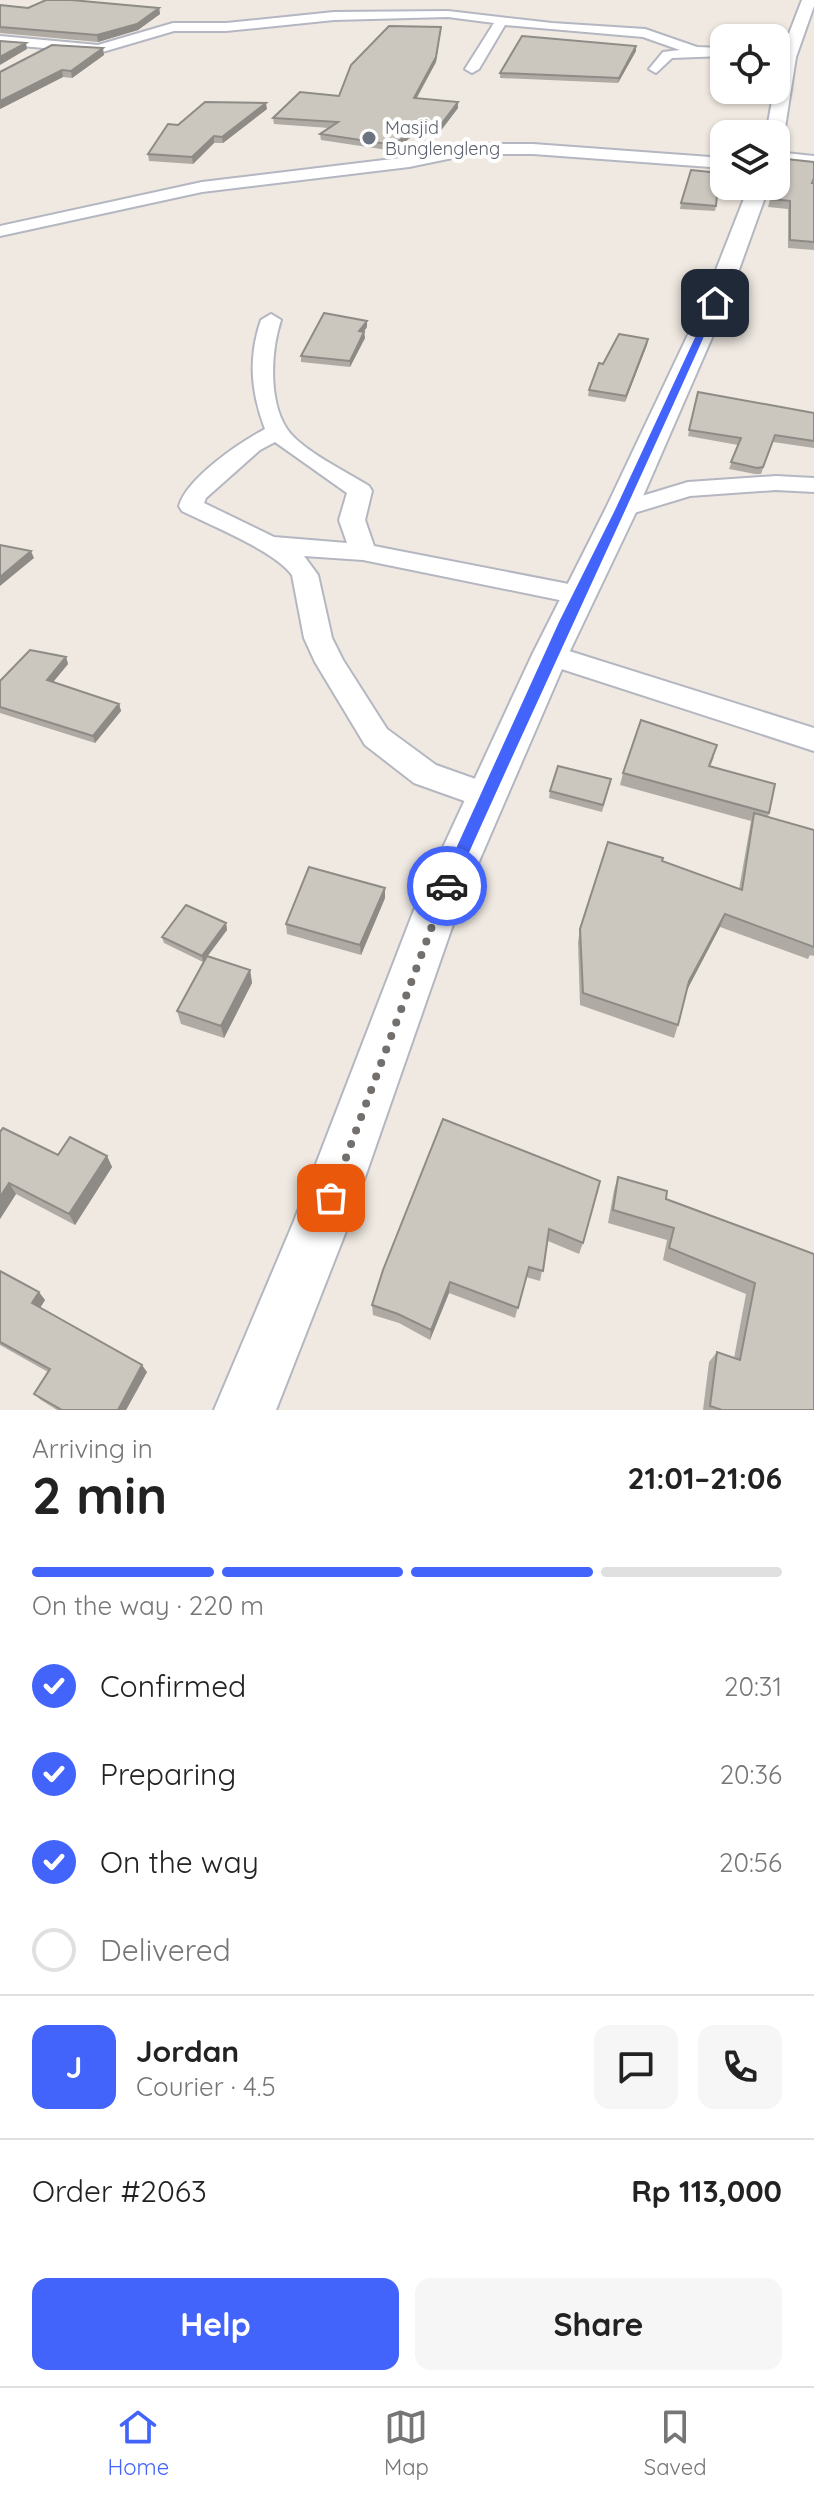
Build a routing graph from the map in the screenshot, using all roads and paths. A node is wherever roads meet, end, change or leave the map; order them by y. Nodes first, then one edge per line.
1 (809, 0) edge
2 (266, 9) dead end
3 (501, 21) junction
4 (245, 24) junction
5 (790, 39) edge
6 (0, 40) edge
7 (48, 46) junction
8 (696, 51) junction
9 (710, 52) edge
10 (27, 59) edge
11 (472, 69) dead end
12 (656, 69) dead end
13 (790, 158) edge
14 (814, 161) edge
15 (710, 162) edge
16 (754, 200) edge
17 (0, 231) edge
18 (271, 320) dead end
19 (277, 432) junction
20 (814, 485) edge
21 (621, 510) junction
22 (268, 545) junction
23 (363, 552) junction
24 (579, 595) junction
25 (550, 655) junction
26 (814, 740) edge
27 (487, 796) junction
28 (245, 1410) edge

1 - 5 street
2 - 4 street
3 - 4 street
3 - 8 street
3 - 11 street
4 - 7 street
6 - 7 street
7 - 10 street
8 - 9 street
8 - 12 street
13 - 14 street
15 - 17 street
16 - 21 street
18 - 19 street
19 - 22 street
19 - 23 street
20 - 21 street
21 - 24 street
22 - 23 street
22 - 27 street
23 - 24 street
24 - 25 street
25 - 26 street
25 - 27 street
27 - 28 street

